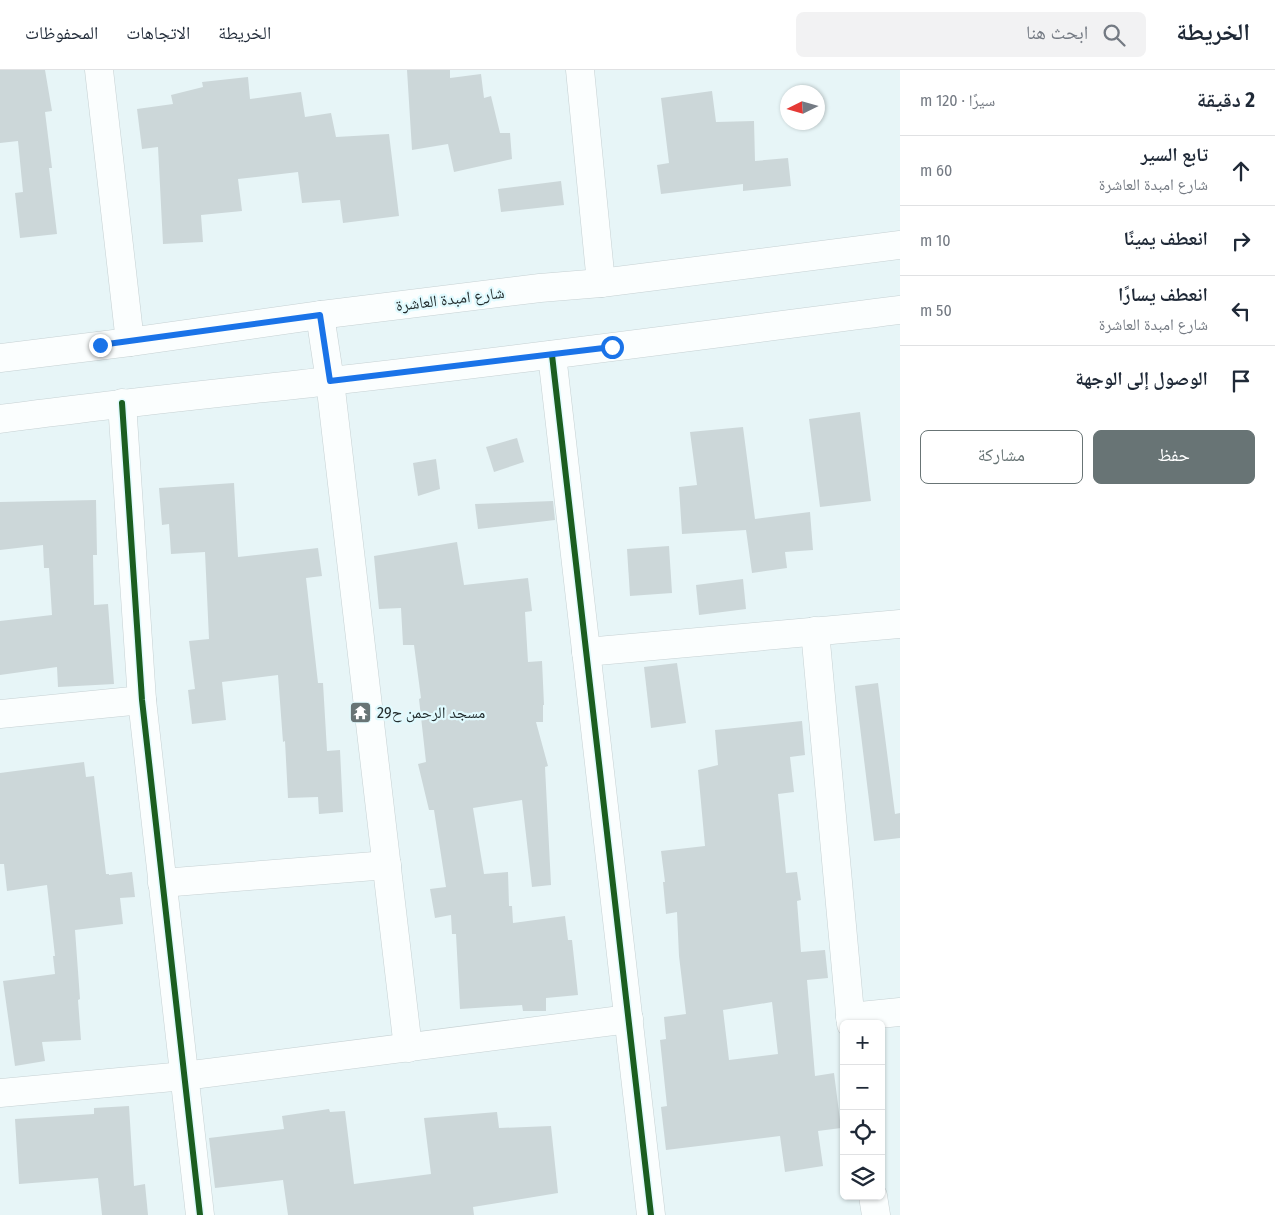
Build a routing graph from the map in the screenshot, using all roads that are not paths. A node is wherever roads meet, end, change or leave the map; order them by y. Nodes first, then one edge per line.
1 (99, 70) edge
2 (580, 70) edge
3 (900, 245) edge
4 (601, 283) junction
5 (900, 310) edge
6 (320, 315) junction
7 (130, 342) junction
8 (552, 355) junction
9 (0, 358) edge
10 (330, 381) junction
11 (122, 403) junction
12 (0, 419) edge
13 (900, 624) edge
14 (815, 631) junction
15 (586, 652) junction
16 (142, 700) junction
17 (0, 714) edge
18 (387, 865) junction
19 (162, 882) junction
20 (900, 1012) edge
21 (628, 1019) junction
22 (851, 1020) edge
23 (856, 1020) edge
24 (408, 1048) junction
25 (184, 1076) junction
26 (0, 1093) edge
27 (874, 1200) edge
28 (200, 1215) edge
29 (651, 1215) edge
30 (876, 1215) edge

1 - 7 street
2 - 4 street
3 - 4 street, شارع امبدة العاشرة
4 - 6 street, شارع امبدة العاشرة
5 - 8 street
6 - 7 street, شارع امبدة العاشرة
6 - 10 street
7 - 9 street, شارع امبدة العاشرة
8 - 10 street
8 - 15 street
10 - 11 street
10 - 18 street
11 - 12 street
11 - 16 street
13 - 14 street
14 - 15 street
14 - 22 street
15 - 21 street
16 - 17 street
16 - 19 street
18 - 19 street
18 - 24 street
19 - 25 street
20 - 23 street
21 - 24 street
21 - 29 street
24 - 25 street
25 - 26 street
25 - 28 street
27 - 30 street

